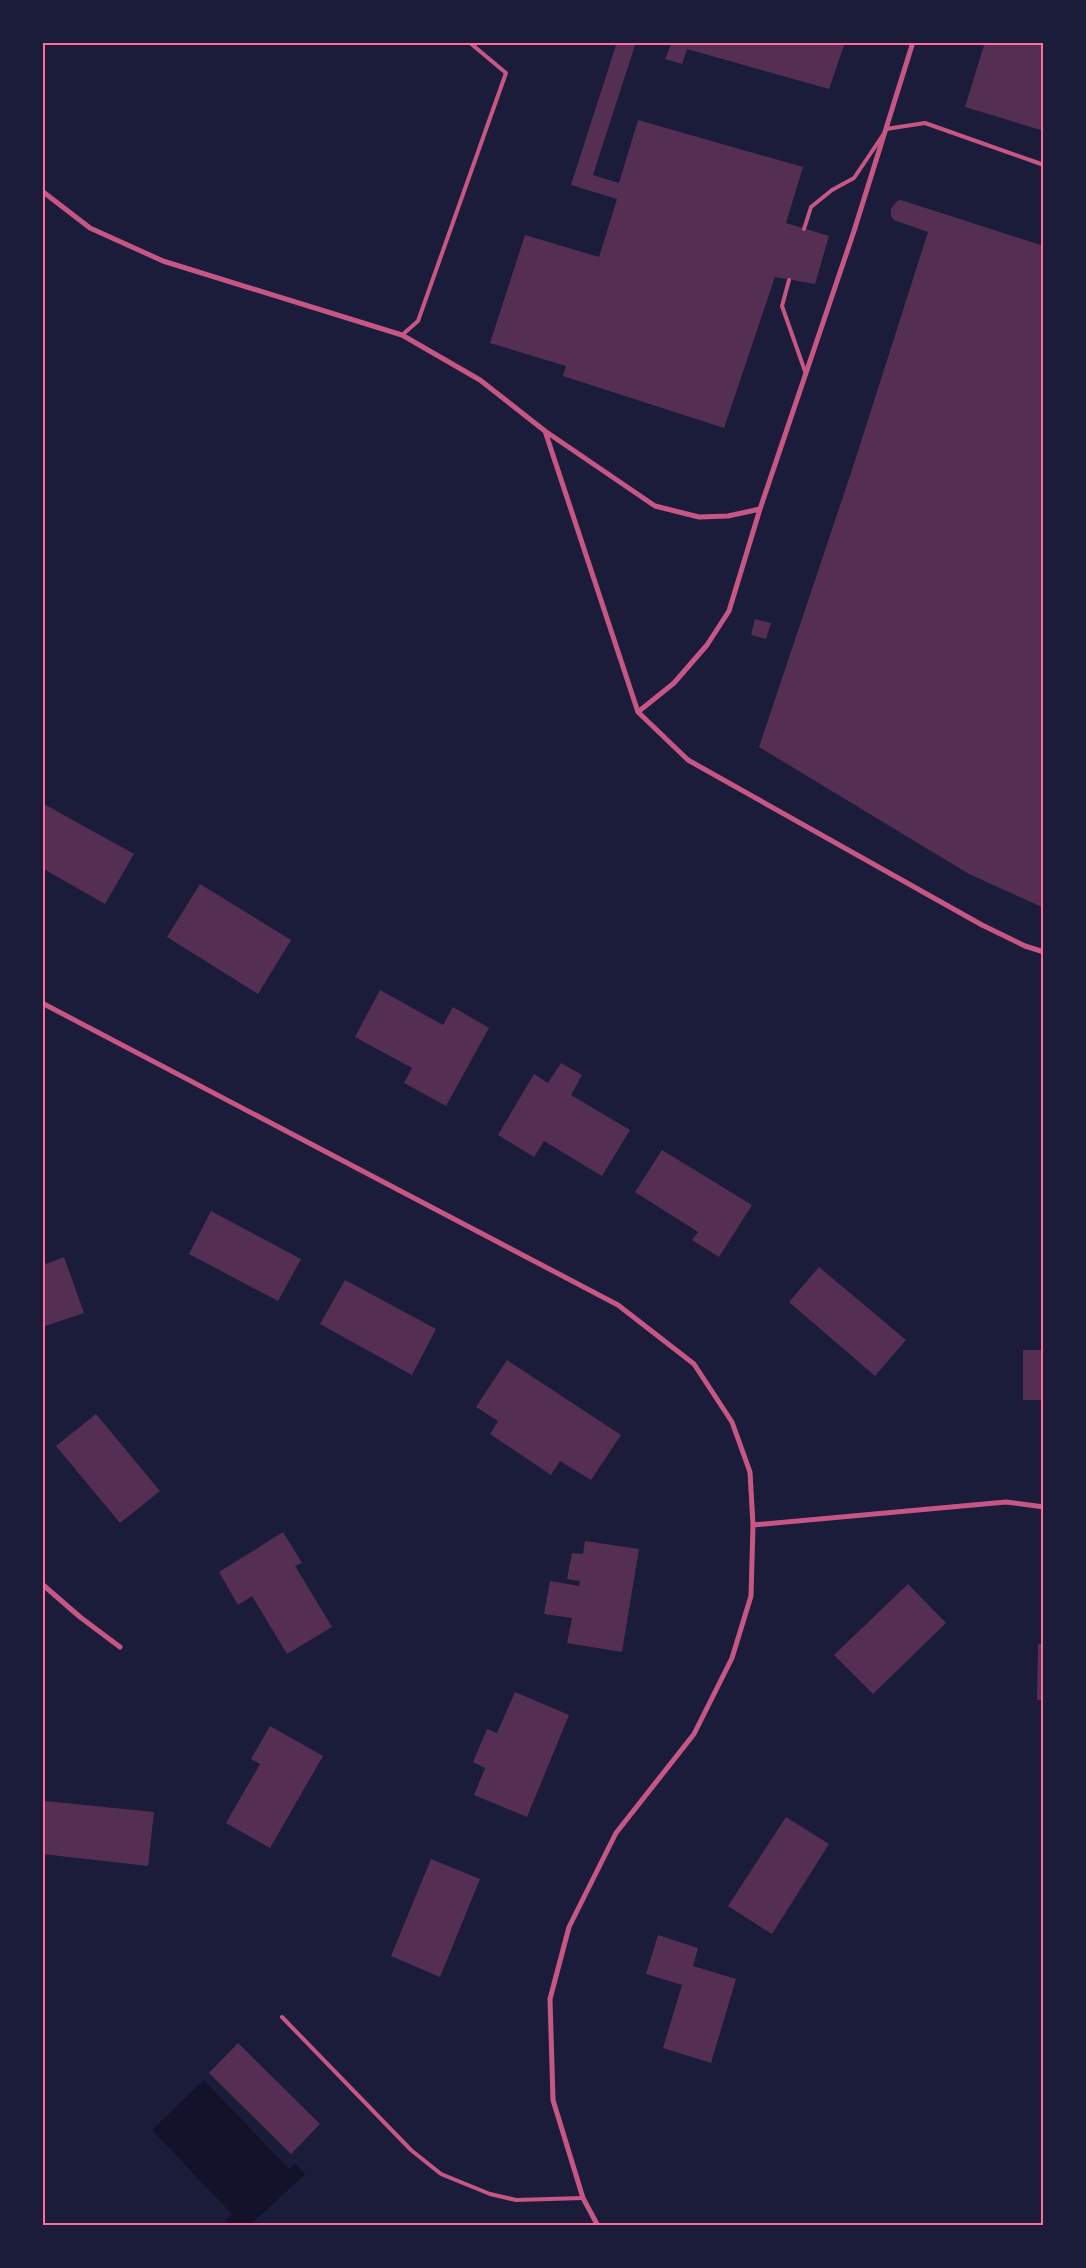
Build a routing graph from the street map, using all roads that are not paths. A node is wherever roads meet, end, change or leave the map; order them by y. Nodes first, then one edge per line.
1 (469, 42) edge
2 (913, 42) edge
3 (887, 128) junction
4 (1044, 165) edge
5 (42, 191) edge
6 (804, 228) dead end
7 (789, 280) dead end
8 (402, 335) junction
9 (806, 374) junction
10 (545, 431) junction
11 (760, 509) junction
12 (638, 712) junction
13 (1044, 952) edge
14 (42, 1003) edge
15 (1044, 1507) edge
16 (753, 1525) junction
17 (42, 1584) edge
18 (120, 1646) dead end
19 (282, 2017) dead end
20 (583, 2198) junction
21 (598, 2226) edge

1 - 8 lane
2 - 3 street
3 - 4 lane
3 - 6 lane
3 - 9 street
5 - 8 street
7 - 9 lane
8 - 10 street
9 - 11 street
10 - 11 street
10 - 12 street
11 - 12 street
12 - 13 street
14 - 16 street
15 - 16 street
16 - 20 street
17 - 18 street
19 - 20 lane
20 - 21 street

